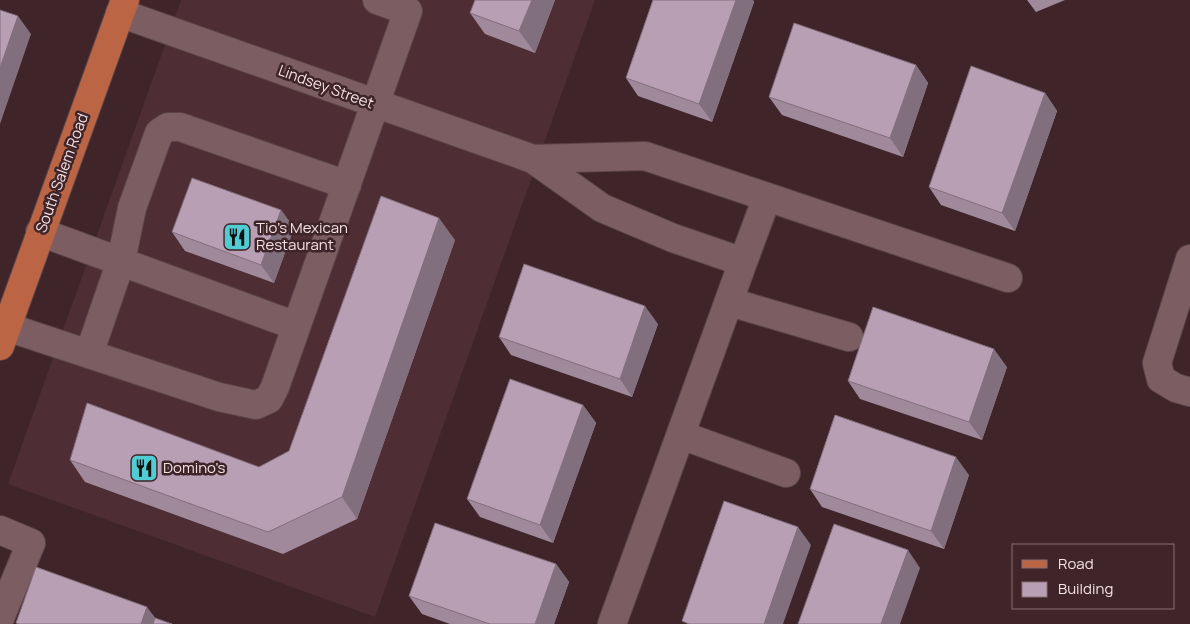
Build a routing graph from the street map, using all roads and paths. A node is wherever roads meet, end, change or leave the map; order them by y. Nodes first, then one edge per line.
1 (377, 0) edge
2 (122, 7) edge
3 (376, 104) junction
4 (533, 159) junction
5 (347, 185) junction
6 (767, 197) junction
7 (40, 232) junction
8 (1190, 259) edge
9 (121, 261) junction
10 (743, 262) junction
11 (1008, 278) dead end
12 (730, 302) junction
13 (296, 326) junction
14 (3, 337) edge
15 (848, 337) dead end
16 (89, 354) junction
17 (1190, 392) edge
18 (681, 435) junction
19 (786, 474) dead end
20 (0, 530) edge
21 (0, 618) edge
22 (612, 624) edge

1 - 3 street
2 - 3 street, Lindsey Street
2 - 7 main road, South Salem Road
3 - 4 street, Lindsey Street
3 - 5 street
4 - 6 street
4 - 10 street
5 - 9 street
5 - 13 street
6 - 10 street
6 - 11 street
7 - 9 street
7 - 14 main road, South Salem Road
8 - 17 street
9 - 13 street
9 - 16 street
10 - 12 street
12 - 15 street
12 - 18 street
13 - 16 street
14 - 16 street
18 - 19 street
18 - 22 street
20 - 21 street

